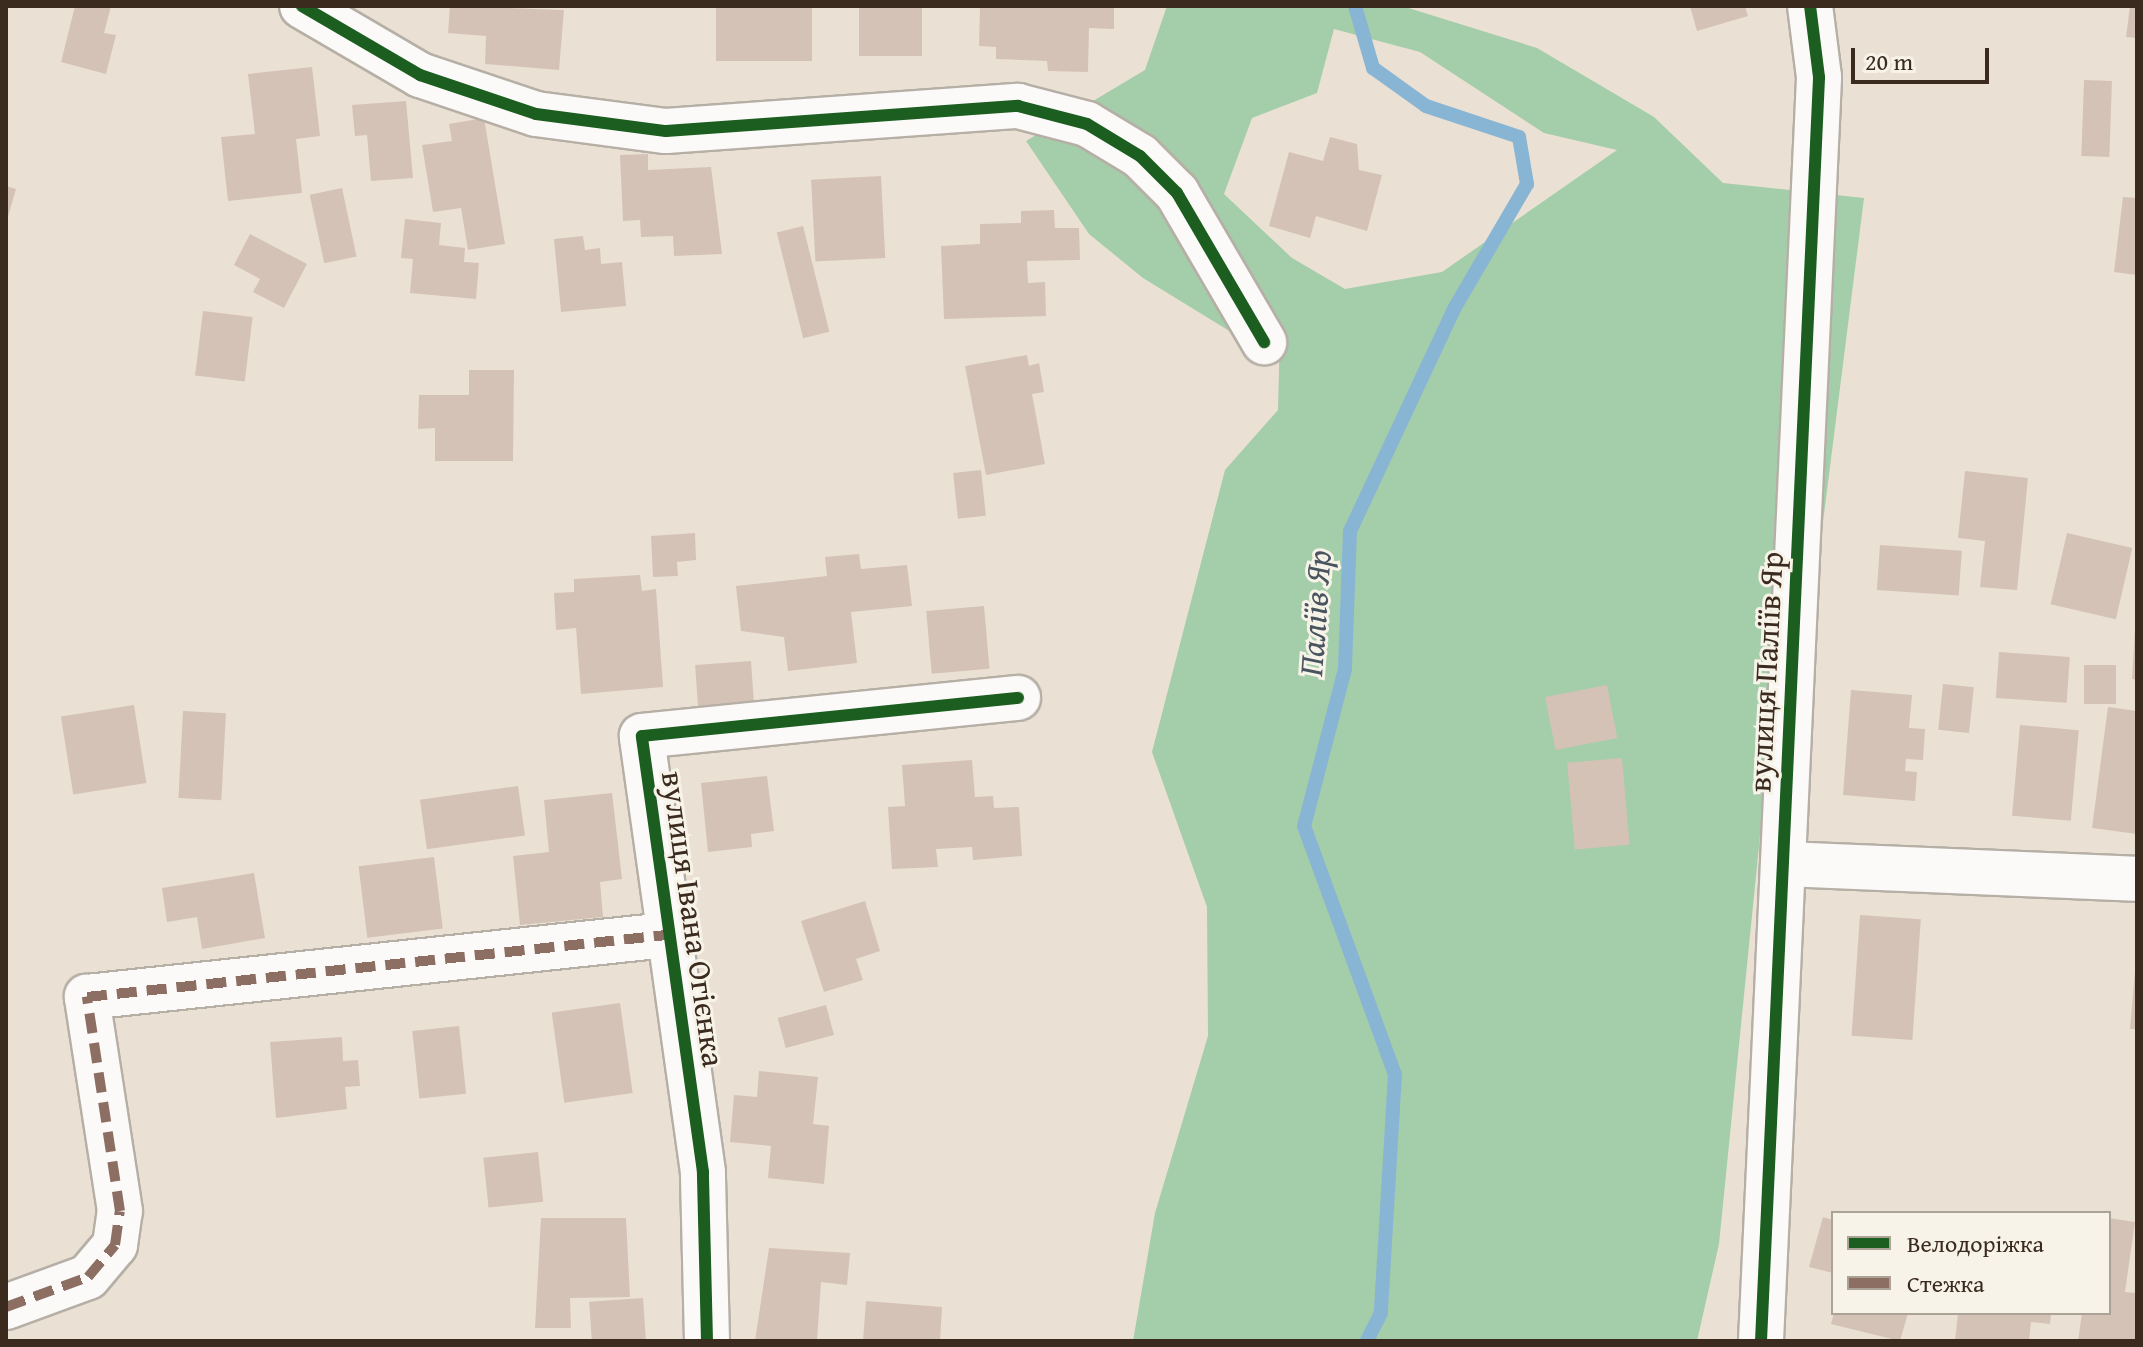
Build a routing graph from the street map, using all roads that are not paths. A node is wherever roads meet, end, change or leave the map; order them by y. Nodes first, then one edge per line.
1 (302, 6) edge
2 (1810, 6) edge
3 (1264, 342) dead end
4 (1018, 698) dead end
5 (1783, 864) junction
6 (2137, 879) edge
7 (666, 935) junction
8 (6, 1307) edge
9 (707, 1341) edge
10 (1761, 1341) edge

1 - 3 street
2 - 5 street, вулиця Паліїв Яр
4 - 7 street, вулиця Івана Огієнка
5 - 6 street
5 - 10 street, вулиця Паліїв Яр
7 - 8 street, вулиця Івана Огієнка
7 - 9 street, вулиця Івана Огієнка

